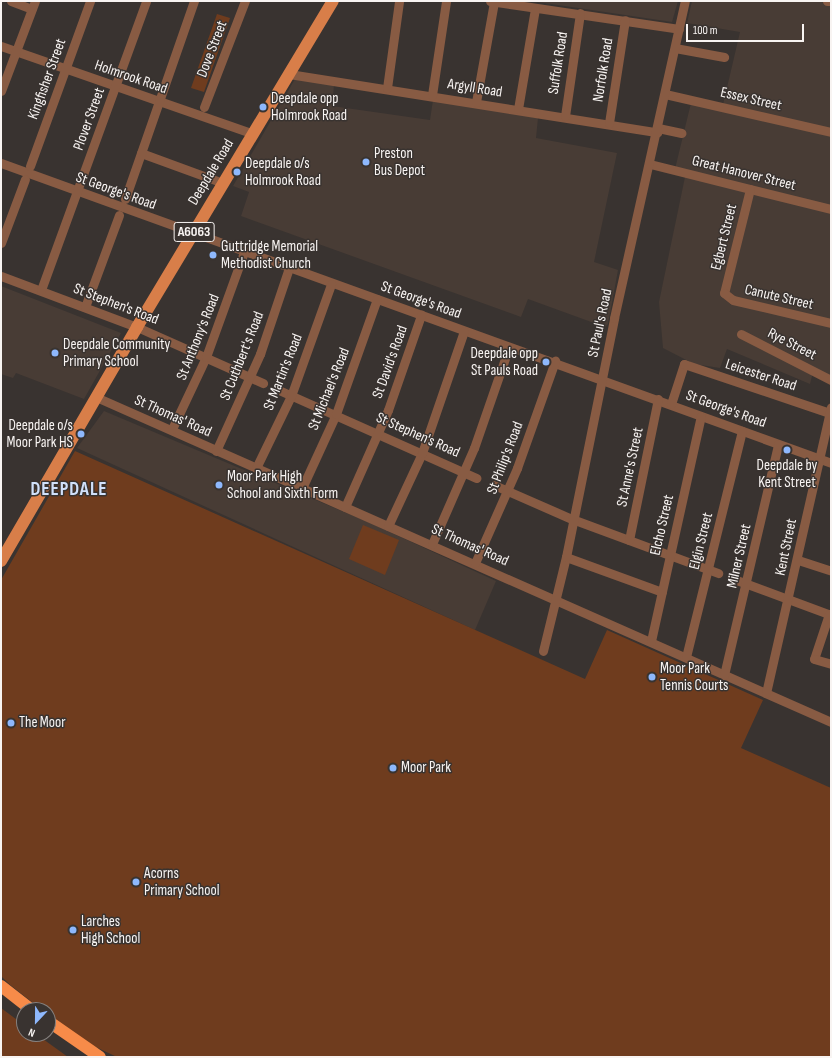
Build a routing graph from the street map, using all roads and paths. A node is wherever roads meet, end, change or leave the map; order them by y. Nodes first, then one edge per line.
1 (11, 1) edge
2 (90, 1) edge
3 (146, 1) edge
4 (194, 1) edge
5 (245, 1) edge
6 (332, 1) edge
7 (398, 1) edge
8 (446, 1) edge
9 (490, 1) edge
10 (685, 1) edge
11 (827, 1) edge
12 (831, 1) edge
13 (494, 2) edge
14 (34, 5) edge
15 (535, 8) junction
16 (580, 14) junction
17 (625, 20) junction
18 (680, 25) junction
19 (1, 46) edge
20 (675, 48) junction
21 (16, 52) junction
22 (724, 58) dead end
23 (66, 69) junction
24 (289, 74) junction
25 (115, 86) junction
26 (387, 88) junction
27 (1, 91) edge
28 (665, 94) junction
29 (432, 95) junction
30 (160, 102) junction
31 (476, 102) junction
32 (204, 107) dead end
33 (518, 109) junction
34 (564, 116) junction
35 (609, 123) junction
36 (657, 130) junction
37 (831, 132) edge
38 (681, 133) dead end
39 (253, 134) junction
40 (141, 153) junction
41 (1, 163) edge
42 (650, 164) junction
43 (30, 166) dead end
44 (25, 179) dead end
45 (223, 183) junction
46 (750, 189) junction
47 (78, 191) junction
48 (125, 199) dead end
49 (831, 209) edge
50 (119, 215) dead end
51 (193, 234) junction
52 (1, 243) edge
53 (244, 252) junction
54 (289, 268) junction
55 (1, 276) edge
56 (332, 284) junction
57 (40, 290) junction
58 (724, 292) joint
59 (377, 299) junction
60 (85, 307) junction
61 (422, 315) junction
62 (831, 323) edge
63 (137, 327) junction
64 (464, 331) junction
65 (741, 334) dead end
66 (509, 347) junction
67 (206, 357) junction
68 (555, 361) junction
69 (251, 377) junction
70 (603, 378) junction
71 (831, 380) edge
72 (263, 383) dead end
73 (281, 391) dead end
74 (291, 396) junction
75 (96, 397) junction
76 (658, 399) junction
77 (671, 404) junction
78 (830, 410) edge
79 (336, 414) junction
80 (701, 416) junction
81 (172, 429) junction
82 (742, 431) junction
83 (378, 432) junction
84 (778, 444) junction
85 (216, 451) junction
86 (422, 453) junction
87 (819, 458) junction
88 (831, 462) edge
89 (256, 468) junction
90 (463, 471) junction
91 (476, 478) dead end
92 (494, 485) dead end
93 (302, 488) junction
94 (508, 491) junction
95 (345, 507) junction
96 (572, 519) junction
97 (388, 526) junction
98 (629, 540) junction
99 (432, 544) junction
100 (670, 555) junction
101 (566, 557) junction
102 (798, 560) junction
103 (1, 561) edge
104 (475, 563) junction
105 (713, 571) junction
106 (831, 571) edge
107 (731, 578) dead end
108 (747, 583) junction
109 (662, 592) junction
110 (556, 598) junction
111 (789, 599) junction
112 (830, 614) edge
113 (651, 641) junction
114 (543, 652) dead end
115 (686, 657) junction
116 (831, 664) edge
117 (724, 675) junction
118 (766, 693) junction
119 (831, 722) edge
120 (1, 986) edge
121 (22, 1002) edge
122 (56, 1027) edge
123 (100, 1057) edge

1 - 14 street
2 - 23 street, Kingfisher Street
3 - 25 street, Plover Street
4 - 30 street
5 - 32 street, Dove Street
6 - 24 main road, Deepdale Road / A6063
7 - 26 street
8 - 29 street
9 - 13 street
10 - 18 street, St Paul's Road
11 - 12 street
13 - 15 street
13 - 31 street
14 - 21 street
15 - 16 street
15 - 33 street
16 - 17 street
16 - 34 street, Suffolk Road
17 - 18 street
17 - 35 street, Norfolk Road
18 - 20 street, St Paul's Road
19 - 21 street, Holmrook Road
20 - 22 street
20 - 28 street, St Paul's Road
21 - 23 street, Holmrook Road
21 - 27 street
23 - 25 street, Holmrook Road
23 - 43 street, Kingfisher Street
24 - 26 street, Argyll Road
24 - 39 main road, Deepdale Road / A6063
25 - 30 street, Holmrook Road
25 - 47 street, Plover Street
26 - 29 street, Argyll Road
28 - 36 street, St Paul's Road
28 - 37 street, Essex Street
29 - 31 street, Argyll Road
30 - 39 street, Holmrook Road
30 - 40 street
31 - 33 street, Argyll Road
33 - 34 street, Argyll Road
34 - 35 street, Argyll Road
35 - 36 street, Argyll Road
36 - 38 street, Argyll Road
36 - 42 street, St Paul's Road
39 - 45 main road, Deepdale Road / A6063
40 - 45 street
40 - 48 street
41 - 47 street, St George's Road
42 - 46 street, Great Hanover Street
42 - 70 street, St Paul's Road
44 - 52 street
45 - 51 main road, Deepdale Road / A6063
46 - 49 street, Great Hanover Street
46 - 58 street, Egbert Street
47 - 51 street, St George's Road
47 - 57 street, Plover Street
50 - 60 street
51 - 53 street, St George's Road
51 - 63 main road, Deepdale Road / A6063
53 - 54 street, St George's Road
53 - 67 street, St Anthony's Road
54 - 56 street, St George's Road
54 - 69 street, St Cuthbert's Road
55 - 57 street, St Stephen's Road
56 - 59 street, St George's Road
56 - 74 street, St Martin's Road
57 - 60 street, St Stephen's Road
58 - 62 street, Canute Street
59 - 61 street, St George's Road
59 - 79 street, St Michael's Road
60 - 63 street, St Stephen's Road
61 - 64 street, St George's Road
61 - 83 street, St David's Road
63 - 67 street, St Stephen's Road
63 - 75 main road, Deepdale Road / A6063
64 - 66 street, St George's Road
64 - 86 street
65 - 71 street, Rye Street
66 - 68 street, St George's Road
66 - 90 street
67 - 69 street, St Stephen's Road
67 - 81 street, St Anthony's Road
68 - 70 street, St George's Road
68 - 94 street, St Philip's Road
69 - 72 street, St Stephen's Road
69 - 85 street, St Cuthbert's Road
70 - 76 street, St George's Road
70 - 96 street, St Paul's Road
73 - 74 street, St Stephen's Road
74 - 79 street, St Stephen's Road
74 - 89 street, St Martin's Road
75 - 81 street, St Thomas' Road
75 - 103 main road, Deepdale Road / A6063
76 - 77 street, St George's Road
76 - 98 street, St Anne's Street
77 - 78 street, Leicester Road
77 - 80 street, St George's Road
78 - 87 street, Kent Street
79 - 83 street, St Stephen's Road
79 - 93 street, St Michael's Road
80 - 82 street, St George's Road
80 - 100 street, Elcho Street
81 - 85 street, St Thomas' Road
82 - 84 street, St George's Road
82 - 105 street, Elgin Street
83 - 86 street, St Stephen's Road
83 - 95 street, St David's Road
84 - 87 street, St George's Road
84 - 108 street, Milner Street
85 - 89 street, St Thomas' Road
86 - 90 street, St Stephen's Road
86 - 97 street
87 - 88 street, St George's Road
87 - 102 street, Kent Street
89 - 93 street, St Thomas' Road
90 - 91 street, St Stephen's Road
90 - 99 street
92 - 94 street
93 - 95 street, St Thomas' Road
94 - 96 street
94 - 104 street, St Philip's Road
95 - 97 street, St Thomas' Road
96 - 98 street
96 - 101 street, St Paul's Road
97 - 99 street, St Thomas' Road
98 - 100 street
99 - 104 street, St Thomas' Road
100 - 105 street
100 - 109 street, Elcho Street
101 - 109 street
101 - 110 street, St Paul's Road
102 - 106 street
102 - 111 street, Kent Street
104 - 110 street, St Thomas' Road
105 - 115 street, Elgin Street
107 - 108 street
108 - 111 street
108 - 117 street, Milner Street
109 - 113 street, Elcho Street
110 - 113 street, St Thomas' Road
110 - 114 street, St Paul's Road
111 - 112 street
111 - 118 street, Kent Street
112 - 116 street
113 - 115 street, St Thomas' Road
115 - 117 street, St Thomas' Road
117 - 118 street, St Thomas' Road
118 - 119 street, St Thomas' Road
120 - 121 highway
122 - 123 highway

